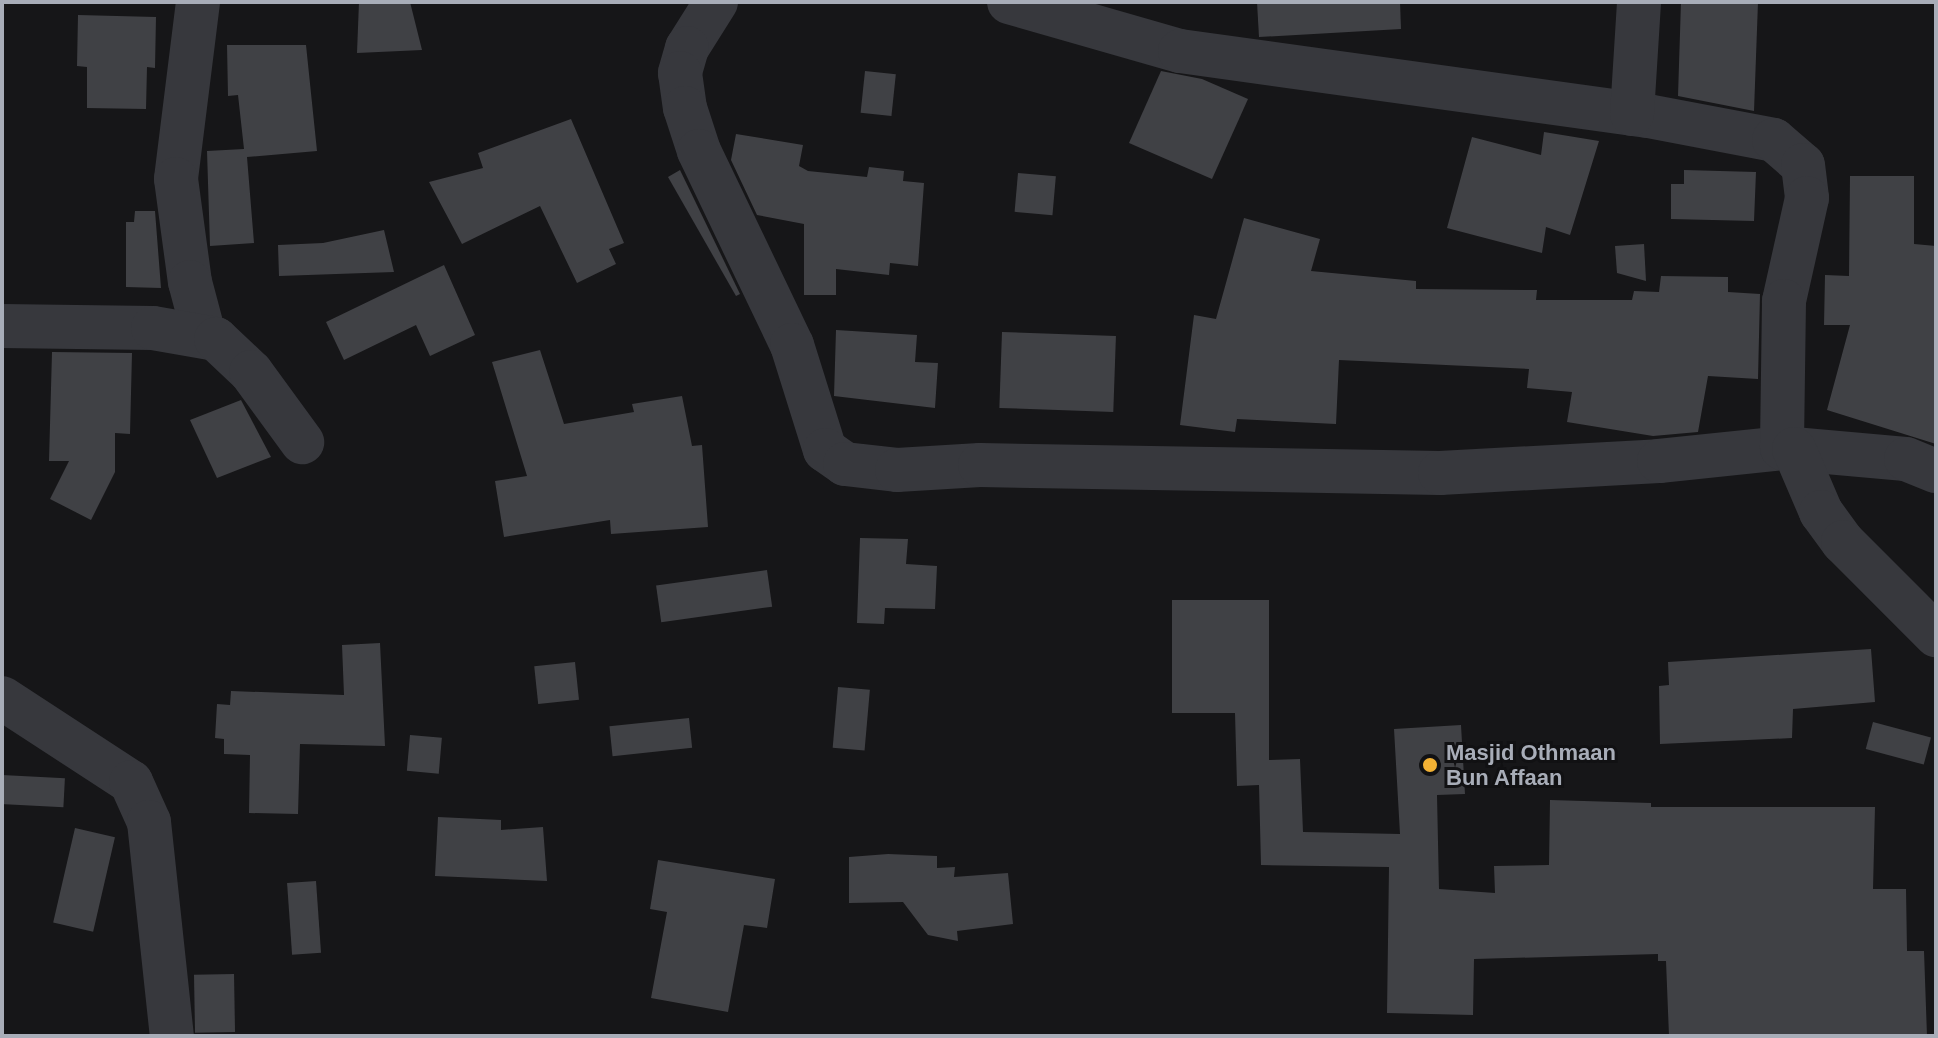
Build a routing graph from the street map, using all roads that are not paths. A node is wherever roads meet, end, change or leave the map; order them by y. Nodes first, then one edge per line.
1 (198, 2) edge
2 (716, 2) edge
3 (1009, 2) edge
4 (1639, 2) edge
5 (1632, 114) junction
6 (2, 291) edge
7 (20, 325) edge
8 (204, 335) junction
9 (302, 442) dead end
10 (1788, 448) junction
11 (1936, 471) edge
12 (1936, 635) edge
13 (2, 698) edge
14 (172, 1036) edge

1 - 8 street
2 - 10 street
3 - 5 street
4 - 5 street
5 - 10 street
6 - 7 street
7 - 8 street
8 - 9 street
10 - 11 street
10 - 12 street
13 - 14 street

